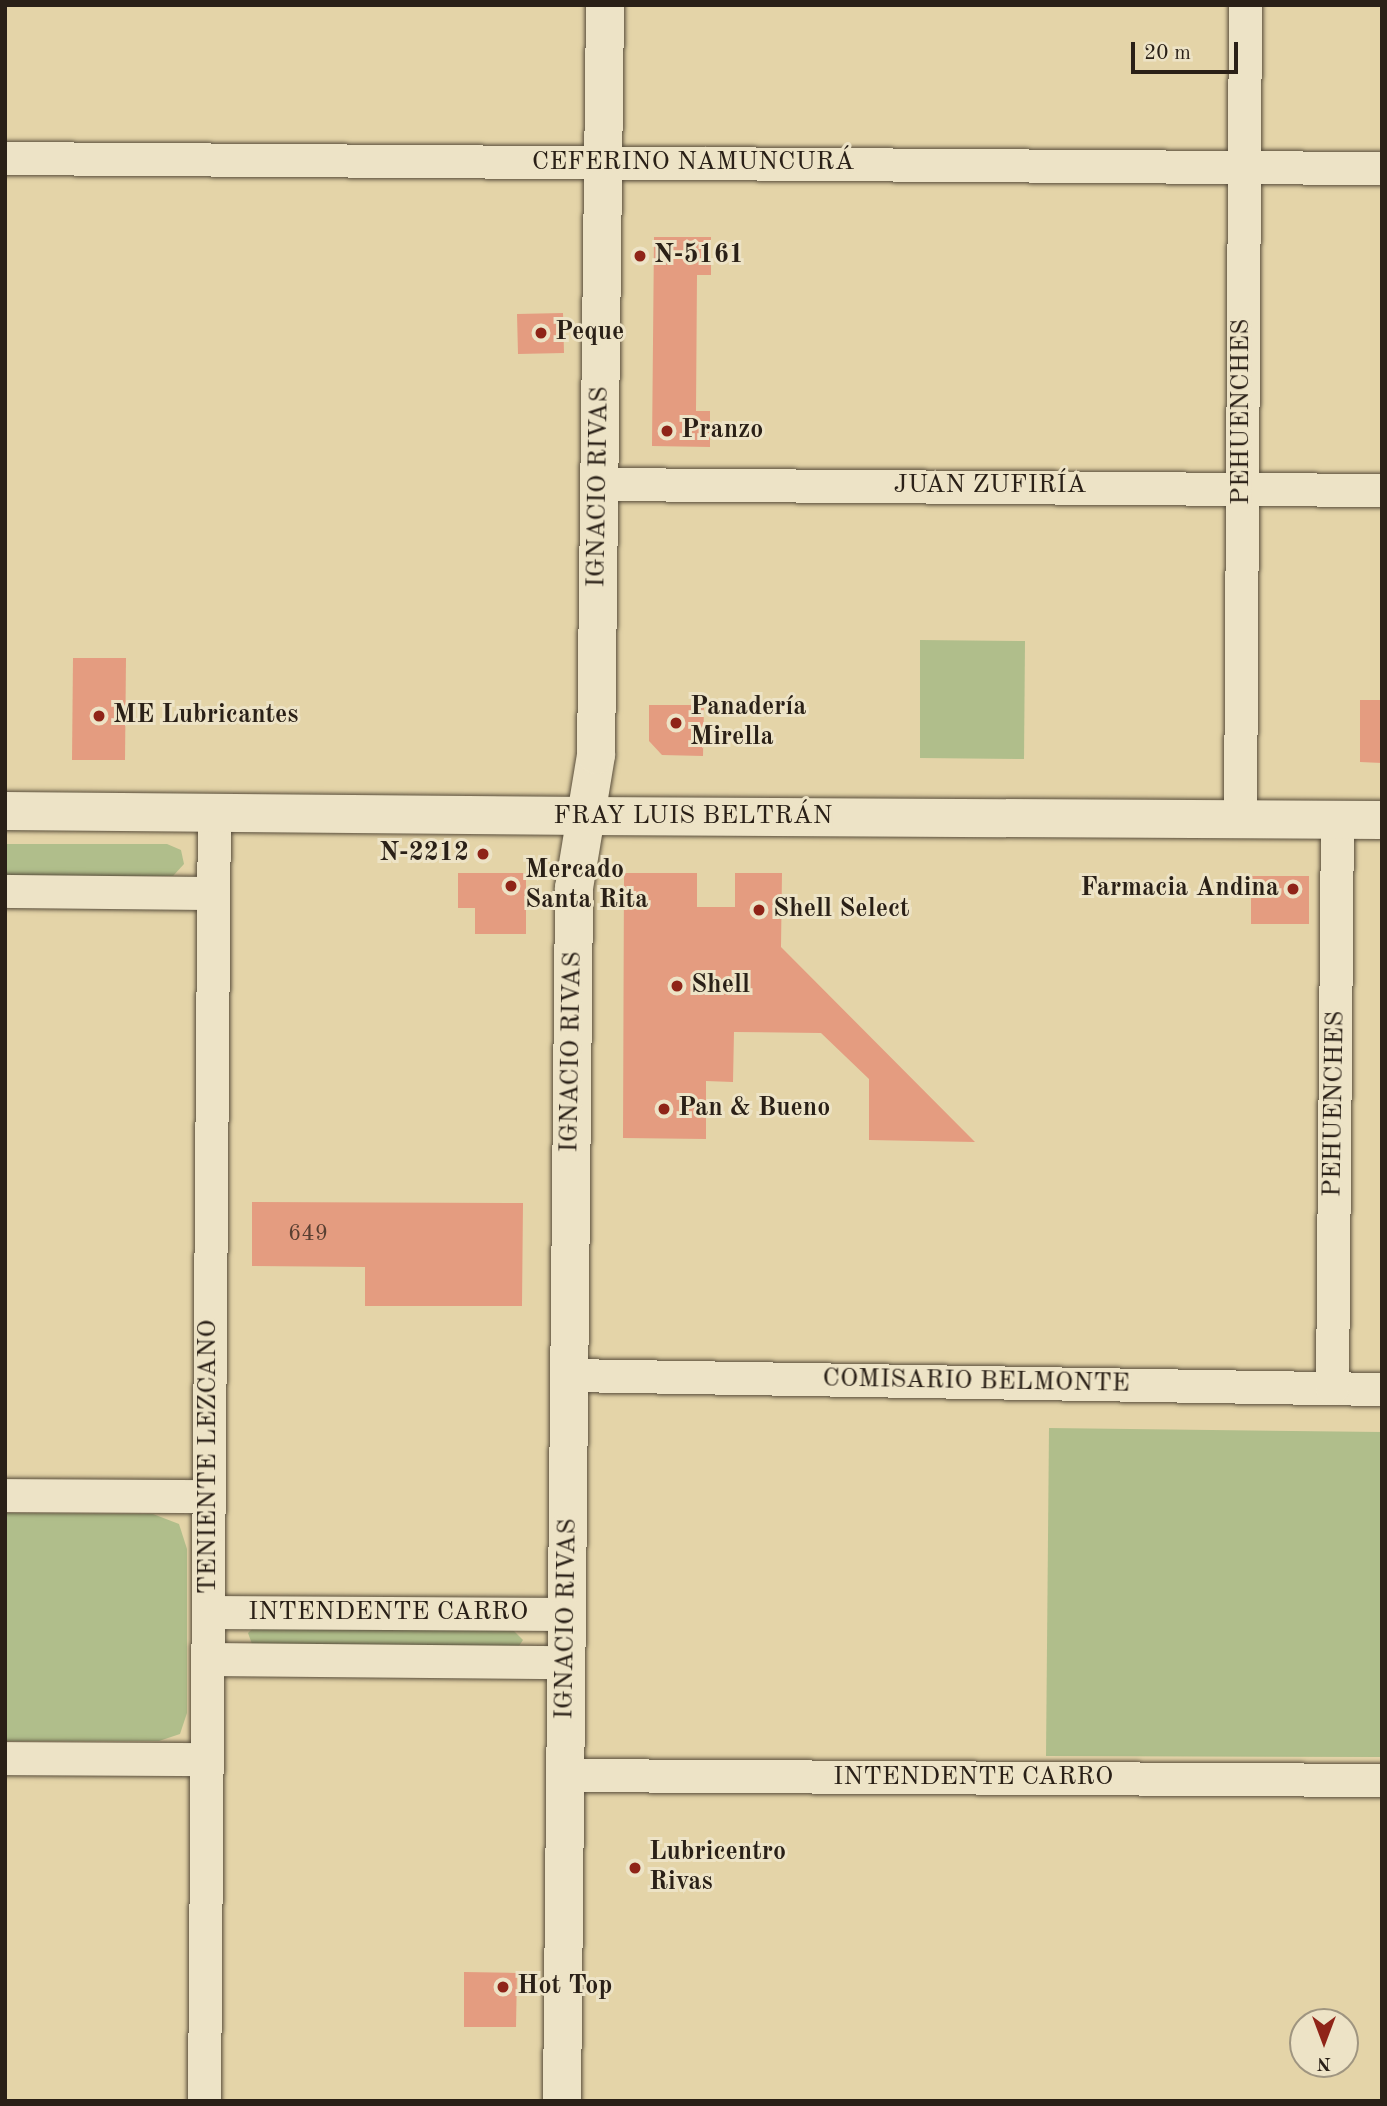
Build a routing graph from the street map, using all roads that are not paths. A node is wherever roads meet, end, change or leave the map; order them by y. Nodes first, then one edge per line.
1 (605, 5) edge
2 (1245, 5) edge
3 (5, 158) edge
4 (603, 162) junction
5 (1244, 167) junction
6 (1382, 168) edge
7 (599, 484) junction
8 (1242, 488) junction
9 (1382, 489) edge
10 (5, 811) edge
11 (214, 813) junction
12 (587, 816) junction
13 (1240, 819) junction
14 (1337, 819) junction
15 (1382, 820) edge
16 (5, 891) edge
17 (213, 893) junction
18 (569, 1375) junction
19 (1332, 1388) junction
20 (1382, 1388) edge
21 (5, 1495) edge
22 (209, 1496) junction
23 (208, 1612) junction
24 (567, 1614) junction
25 (208, 1660) junction
26 (566, 1662) junction
27 (5, 1758) edge
28 (207, 1759) junction
29 (565, 1775) junction
30 (1382, 1780) edge
31 (204, 2101) edge
32 (562, 2101) edge

1 - 4 main road, IGNACIO RIVAS
2 - 5 street, PEHUENCHES
3 - 4 street, CEFERINO NAMUNCURÁ
4 - 5 street, CEFERINO NAMUNCURÁ
4 - 7 main road, IGNACIO RIVAS
5 - 6 street, CEFERINO NAMUNCURÁ
5 - 8 street, PEHUENCHES
7 - 8 street, JUAN ZUFIRÍA
7 - 12 main road, IGNACIO RIVAS
8 - 9 street, JUAN ZUFIRÍA
8 - 13 street, PEHUENCHES
10 - 11 main road, FRAY LUIS BELTRÁN
11 - 12 main road, FRAY LUIS BELTRÁN
11 - 17 street, TENIENTE LEZCANO
12 - 13 main road, FRAY LUIS BELTRÁN
12 - 18 main road, IGNACIO RIVAS
13 - 14 main road, FRAY LUIS BELTRÁN
14 - 15 main road, FRAY LUIS BELTRÁN
14 - 19 street, PEHUENCHES
16 - 17 street
17 - 22 street, TENIENTE LEZCANO
18 - 19 street, COMISARIO BELMONTE
18 - 24 main road, IGNACIO RIVAS
19 - 20 street, COMISARIO BELMONTE
21 - 22 street
22 - 23 street, TENIENTE LEZCANO
23 - 24 street, INTENDENTE CARRO
23 - 25 street, TENIENTE LEZCANO
24 - 26 main road, IGNACIO RIVAS
25 - 26 street, INTENDENTE CARRO
25 - 28 street, TENIENTE LEZCANO
26 - 29 main road, IGNACIO RIVAS
27 - 28 street
28 - 31 street, TENIENTE LEZCANO
29 - 30 street, INTENDENTE CARRO
29 - 32 main road, IGNACIO RIVAS

